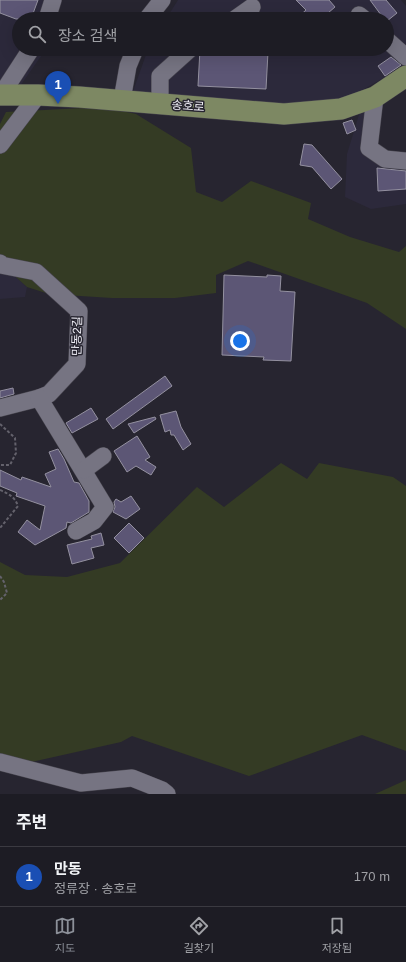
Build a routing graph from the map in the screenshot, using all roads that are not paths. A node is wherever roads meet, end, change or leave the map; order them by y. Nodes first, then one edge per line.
1 (52, 0) edge
2 (162, 0) edge
3 (252, 7) dead end
4 (49, 12) edge
5 (153, 12) edge
6 (245, 12) edge
7 (394, 46) edge
8 (26, 56) edge
9 (132, 56) edge
10 (182, 56) edge
11 (406, 57) edge
12 (406, 76) edge
13 (1, 95) edge
14 (38, 95) junction
15 (375, 97) junction
16 (122, 100) junction
17 (160, 103) junction
18 (0, 145) edge
19 (406, 161) edge
20 (0, 263) edge
21 (39, 398) junction
22 (0, 408) edge
23 (103, 456) dead end
24 (84, 470) junction
25 (76, 531) dead end
26 (0, 762) edge
27 (167, 794) edge

1 - 4 street
2 - 5 street
3 - 6 street
7 - 11 street
8 - 13 street
9 - 16 street
10 - 17 street
12 - 15 main road, 송호로
13 - 14 main road, 송호로
14 - 16 main road, 송호로
14 - 18 street
15 - 17 main road, 송호로
15 - 19 street
16 - 17 main road, 송호로
20 - 21 street, 만동2길
21 - 22 street, 만동2길
21 - 24 street
23 - 24 street
24 - 25 street
26 - 27 street

